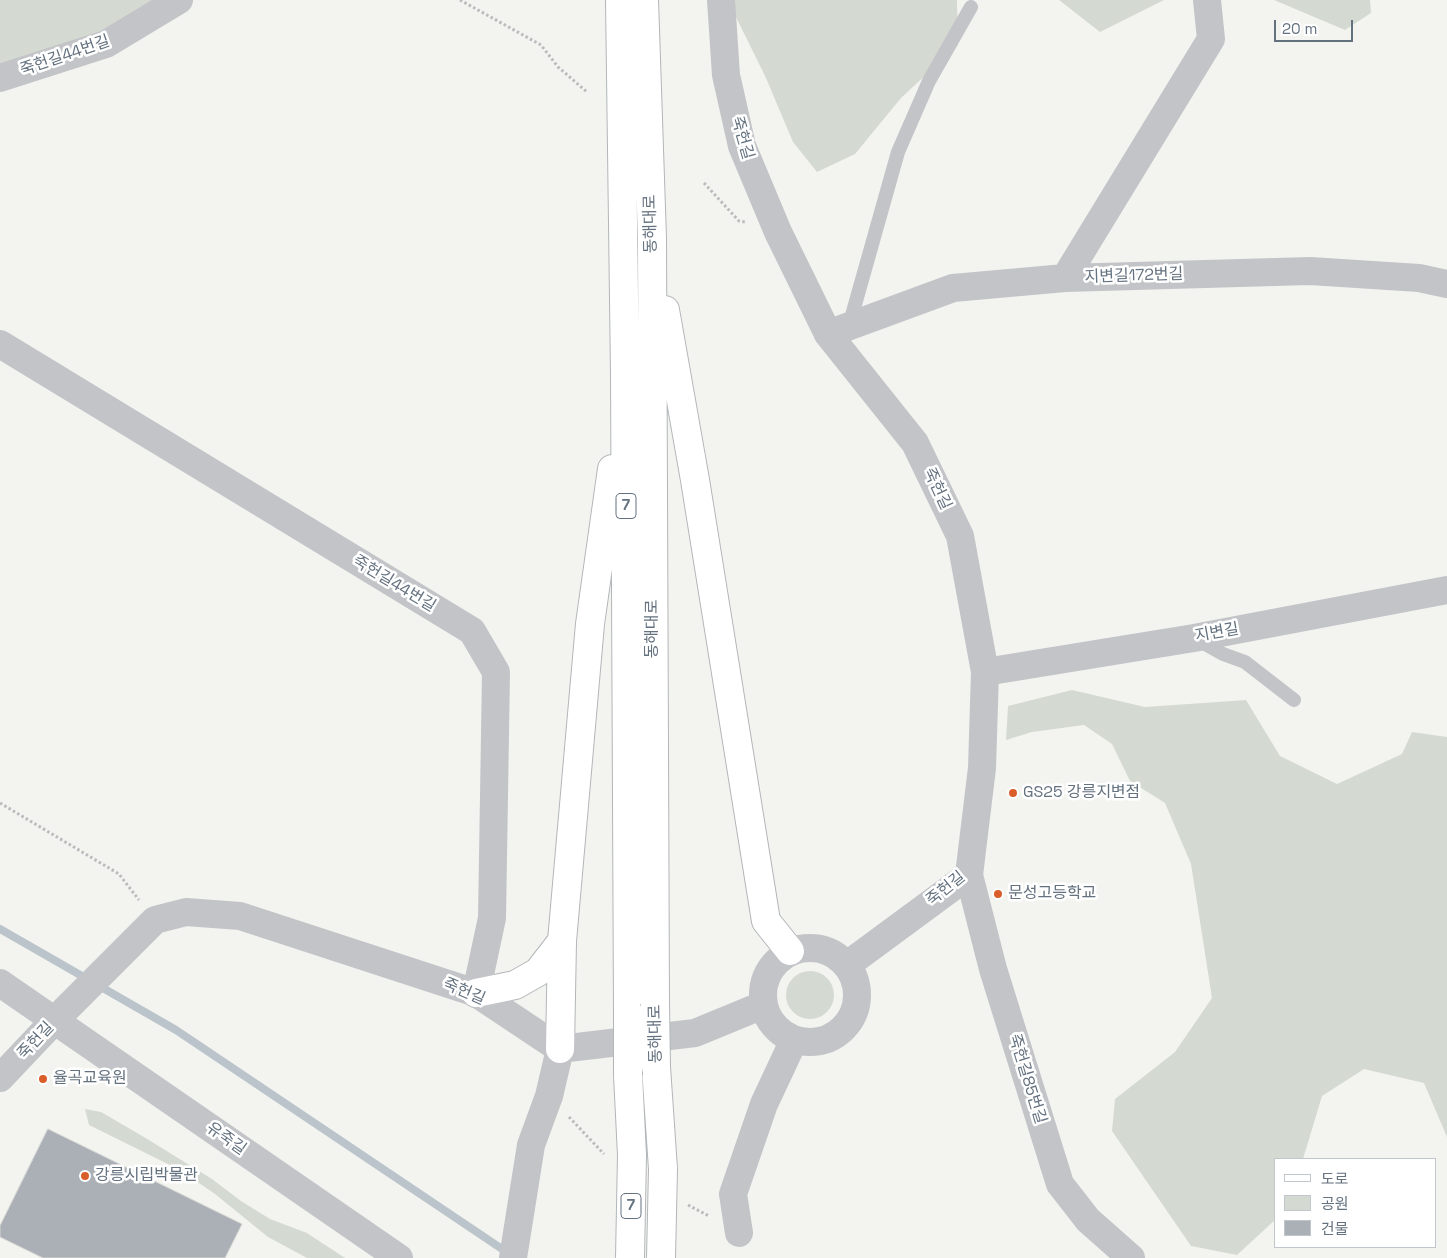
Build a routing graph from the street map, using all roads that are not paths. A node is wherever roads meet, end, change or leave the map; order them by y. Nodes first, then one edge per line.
1 (179, 0) edge
2 (620, 0) edge
3 (644, 0) edge
4 (721, 0) edge
5 (1207, 0) edge
6 (971, 7) dead end
7 (0, 78) edge
8 (652, 238) junction
9 (1064, 278) junction
10 (1447, 284) edge
11 (838, 330) junction
12 (0, 344) edge
13 (625, 373) junction
14 (1447, 590) edge
15 (1194, 638) junction
16 (985, 672) junction
17 (1294, 700) dead end
18 (969, 874) junction
19 (562, 941) junction
20 (790, 952) junction
21 (847, 965) junction
22 (0, 983) edge
23 (476, 993) junction
24 (763, 1005) junction
25 (63, 1012) junction
26 (794, 1040) junction
27 (560, 1049) junction
28 (0, 1078) edge
29 (739, 1233) dead end
30 (399, 1258) edge
31 (513, 1258) edge
32 (630, 1258) edge
33 (661, 1258) edge
34 (1131, 1258) edge

1 - 7 street, 죽헌길44번길
2 - 13 main road, 동해대로 / 7
3 - 8 main road, 동해대로 / 7
4 - 11 street, 죽헌길
5 - 9 street
6 - 11 lane
8 - 20 main road
8 - 33 main road, 동해대로 / 7, bridge
9 - 10 street, 지변길172번길
9 - 11 street, 지변길172번길
11 - 16 street, 죽헌길
12 - 23 street, 죽헌길44번길
13 - 19 main road
13 - 32 main road, 동해대로 / 7, bridge
14 - 15 street, 지변길
15 - 16 street, 지변길
15 - 17 lane
16 - 18 street, 죽헌길
18 - 21 street, 죽헌길
18 - 34 street, 죽헌길85번길
19 - 23 main road
19 - 27 main road
20 - 21 street
20 - 24 street
21 - 26 street
22 - 25 street, 유죽길
23 - 25 street, 죽헌길
23 - 27 street, 죽헌길
24 - 26 street
24 - 27 street
25 - 28 street, 죽헌길
25 - 30 street, 유죽길
26 - 29 street
27 - 31 street

